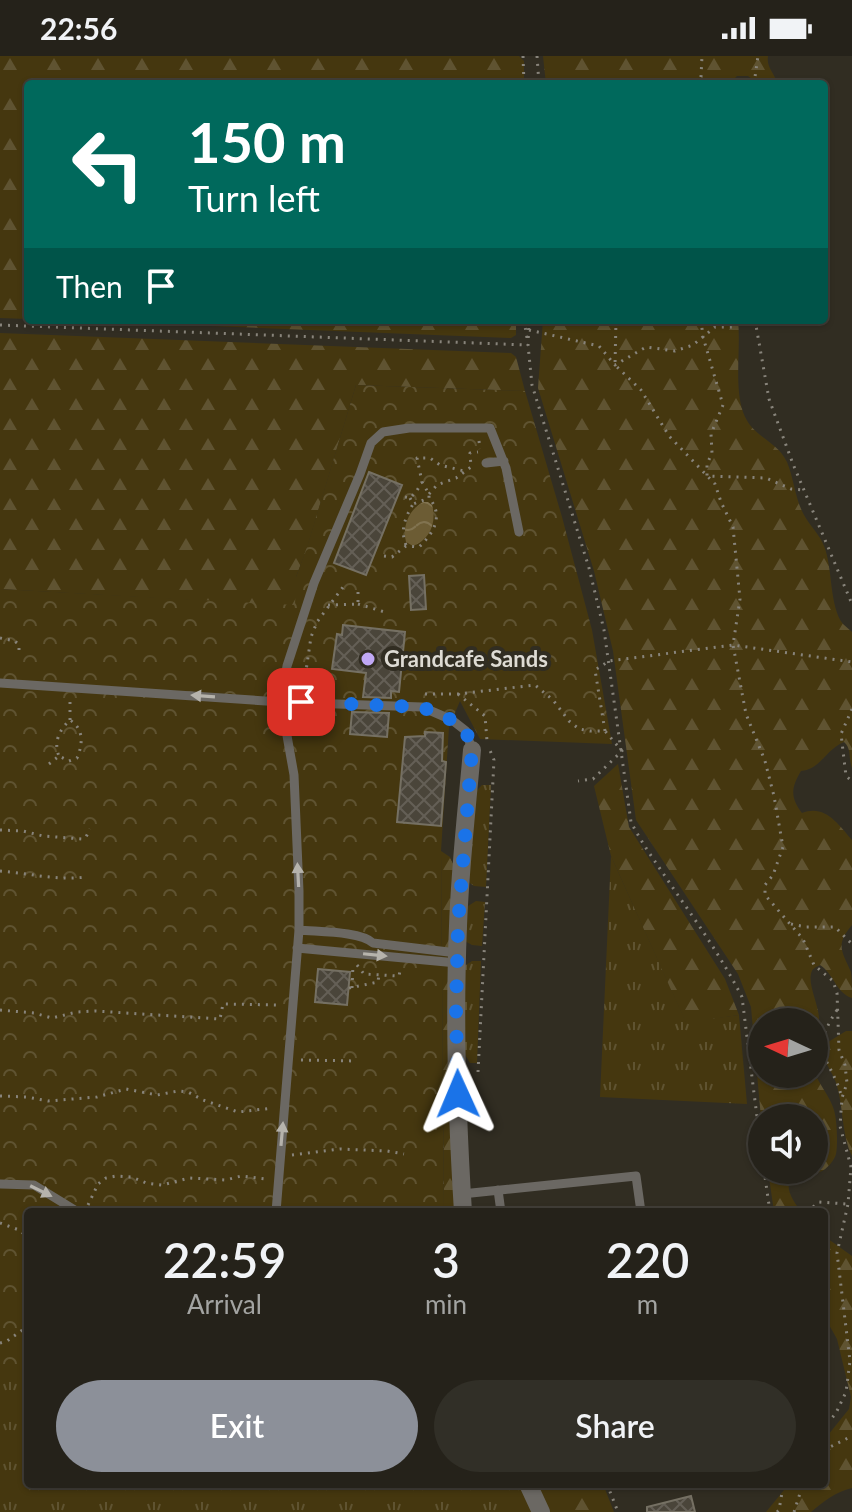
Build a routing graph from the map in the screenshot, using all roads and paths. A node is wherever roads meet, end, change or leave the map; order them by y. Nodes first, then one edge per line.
1 (523, 56) edge
2 (537, 56) edge
3 (702, 56) edge
4 (758, 56) edge
5 (524, 80) edge
6 (539, 80) edge
7 (699, 80) edge
8 (755, 80) edge
9 (527, 324) edge
10 (528, 324) edge
11 (615, 324) edge
12 (701, 324) edge
13 (737, 324) edge
14 (756, 324) edge
15 (0, 325) edge
16 (529, 330) junction
17 (703, 337) junction
18 (528, 345) junction
19 (615, 365) junction
20 (480, 446) dead end
21 (504, 461) junction
22 (486, 463) dead end
23 (464, 471) junction
24 (707, 476) junction
25 (422, 482) junction
26 (804, 490) junction
27 (429, 496) junction
28 (413, 504) junction
29 (519, 532) dead end
30 (406, 546) junction
31 (384, 556) dead end
32 (346, 583) dead end
33 (358, 588) dead end
34 (358, 604) junction
35 (381, 604) dead end
36 (852, 604) edge
37 (328, 605) junction
38 (380, 611) junction
39 (388, 613) dead end
40 (298, 634) junction
41 (311, 637) junction
42 (0, 638) edge
43 (733, 645) junction
44 (16, 653) dead end
45 (609, 661) junction
46 (852, 662) edge
47 (0, 683) edge
48 (70, 687) junction
49 (458, 694) junction
50 (423, 695) dead end
51 (281, 702) junction
52 (301, 702) junction
53 (852, 709) edge
54 (70, 720) junction
55 (605, 731) junction
56 (472, 750) joint
57 (622, 751) junction
58 (59, 756) junction
59 (49, 764) dead end
60 (578, 781) dead end
61 (852, 781) edge
62 (90, 829) dead end
63 (0, 830) edge
64 (0, 871) edge
65 (85, 877) dead end
66 (790, 924) junction
67 (299, 930) junction
68 (852, 943) edge
69 (297, 948) junction
70 (457, 958) junction
71 (353, 963) dead end
72 (380, 970) dead end
73 (293, 1005) junction
74 (0, 1010) edge
75 (837, 1010) junction
76 (289, 1060) junction
77 (357, 1061) dead end
78 (478, 1072) dead end
79 (0, 1096) edge
80 (842, 1098) junction
81 (755, 1104) edge
82 (285, 1106) junction
83 (404, 1154) dead end
84 (281, 1155) junction
85 (278, 1181) junction
86 (0, 1184) edge
87 (766, 1184) edge
88 (498, 1190) junction
89 (463, 1203) edge
90 (848, 1204) junction
91 (74, 1208) edge
92 (83, 1208) edge
93 (276, 1208) edge
94 (500, 1208) edge
95 (640, 1208) edge
96 (769, 1208) edge
97 (812, 1208) edge
98 (0, 1223) edge
99 (24, 1234) edge
100 (24, 1329) edge
101 (0, 1343) edge
102 (828, 1423) edge
103 (852, 1436) edge
104 (828, 1448) edge
105 (530, 1488) edge
106 (609, 1488) edge
107 (784, 1488) edge
108 (802, 1488) edge
109 (541, 1512) edge
110 (618, 1512) edge
111 (777, 1512) edge
112 (794, 1512) edge

1 - 5 path
2 - 6 path
3 - 7 path
4 - 8 path
9 - 18 path
10 - 16 path
11 - 19 path
12 - 17 path
13 - 17 path
14 - 26 path
15 - 18 path
16 - 18 path
16 - 19 path
17 - 19 path
17 - 24 path
18 - 45 path
19 - 24 path
20 - 23 path
21 - 22 lane
21 - 29 lane
21 - 40 lane
23 - 25 path
23 - 27 path
24 - 26 path
24 - 43 path
25 - 27 path
25 - 28 path
26 - 36 path
27 - 28 path
27 - 30 path
28 - 30 path
30 - 31 path
32 - 37 path
33 - 34 path
34 - 37 path
34 - 38 path
35 - 38 path
37 - 41 path
38 - 39 path
40 - 41 lane
40 - 51 lane
41 - 52 path
42 - 44 path
43 - 45 path
43 - 46 path
43 - 66 path
45 - 55 path
45 - 57 path
47 - 48 lane
51 -> 48 lane
48 - 54 path
49 - 50 path
49 - 55 path
49 - 78 path
51 - 52 lane
67 -> 51 lane
52 - 56 lane
53 - 61 path
54 - 58 path
54 - 58 path
55 - 57 path
56 - 70 street
57 - 60 path
57 - 81 path
58 - 59 path
62 - 63 path
64 - 65 path
66 - 68 path
66 - 75 path
67 - 69 lane
67 - 70 lane
69 -> 70 lane
69 - 73 lane
70 - 89 street
71 - 72 path
73 - 74 path
73 - 76 lane
75 - 80 path
75 - 80 path
76 - 77 path
76 - 82 lane
79 - 82 path
80 - 90 path
84 -> 82 lane
83 - 84 path
84 - 85 lane
85 - 92 path
85 - 93 lane
86 -> 91 lane
87 - 96 path
88 - 89 lane
88 - 94 lane
88 - 95 lane
90 - 97 path
90 - 102 path
98 - 99 path
100 - 101 path
103 - 104 path
105 - 109 street
106 - 110 path
107 - 111 path
108 - 112 path

